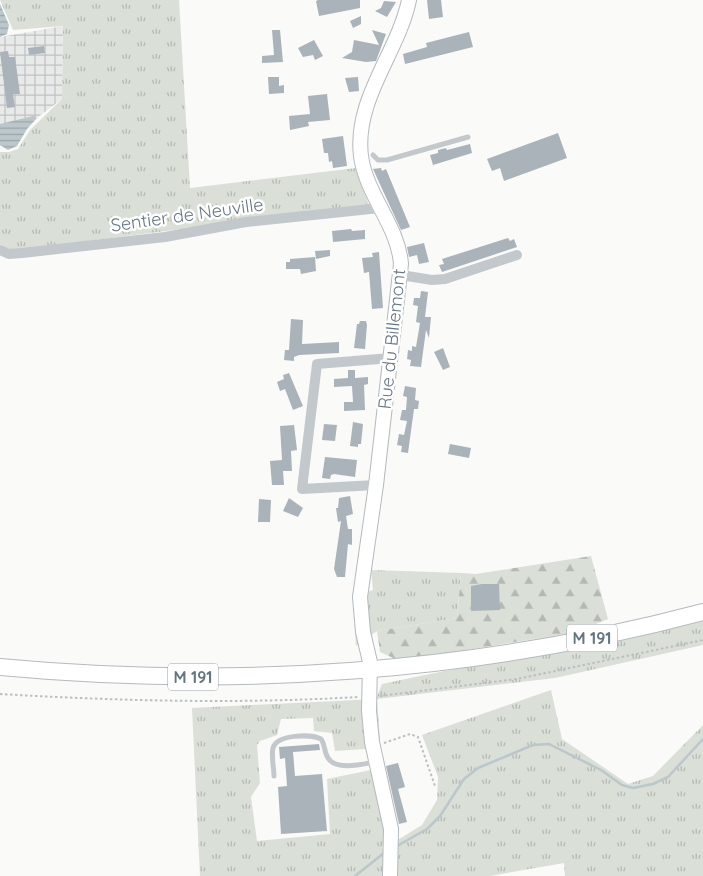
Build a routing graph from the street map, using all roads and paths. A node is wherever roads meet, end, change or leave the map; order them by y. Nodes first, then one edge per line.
1 (409, 0) edge
2 (468, 137) dead end
3 (373, 155) dead end
4 (380, 208) junction
5 (0, 250) edge
6 (517, 255) dead end
7 (401, 275) junction
8 (391, 358) junction
9 (376, 485) junction
10 (703, 612) edge
11 (703, 640) edge
12 (0, 667) edge
13 (365, 673) junction
14 (0, 694) edge
15 (367, 697) junction
16 (373, 747) junction
17 (376, 762) junction
18 (274, 776) dead end
19 (435, 786) dead end
20 (390, 876) edge

1 - 4 street, Rue du Billemont
2 - 3 lane
4 - 5 street, Sentier de Neuville
4 - 7 street, Rue du Billemont
6 - 7 street
7 - 8 street, Rue du Billemont
8 - 9 street, Rue du Billemont
8 - 9 street
9 - 13 street, Rue du Billemont
10 - 13 main road, M 191
11 - 15 path
12 - 13 main road, M 191
13 - 15 street, Rue du Billemont
14 - 15 path
15 - 16 street, Rue du Billemont
16 - 17 street, Rue du Billemont
16 - 19 path
17 - 18 lane
17 - 20 street, Rue du Billemont

